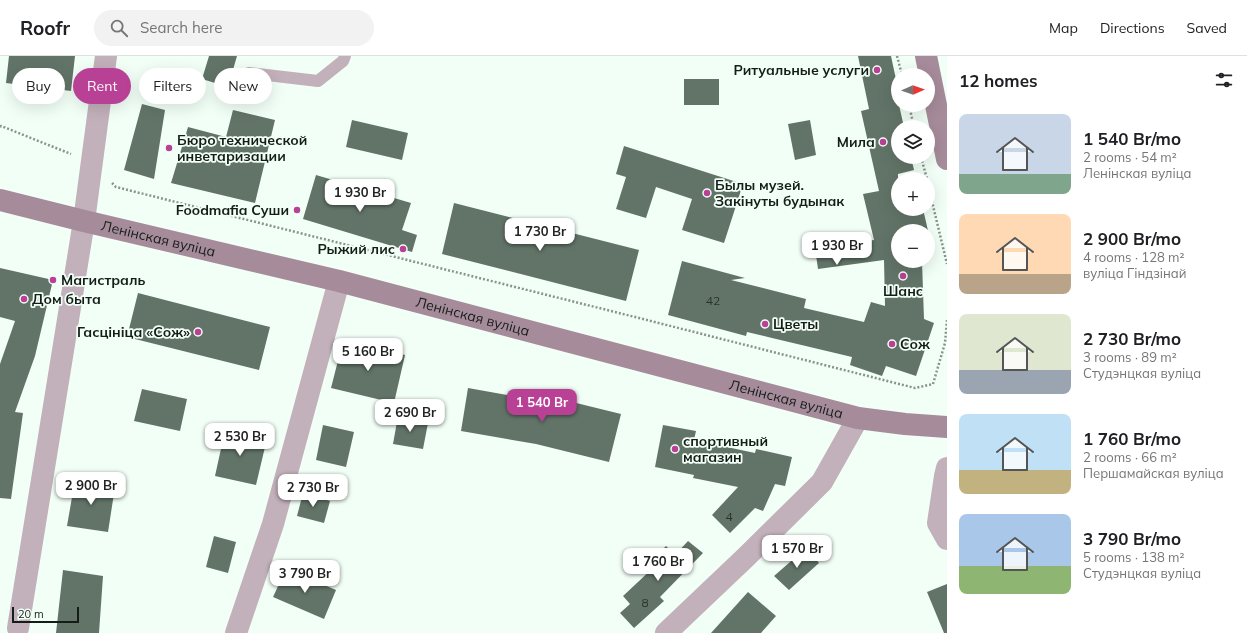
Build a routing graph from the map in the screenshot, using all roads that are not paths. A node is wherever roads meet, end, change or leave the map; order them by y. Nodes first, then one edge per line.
1 (106, 56) edge
2 (345, 56) edge
3 (926, 56) edge
4 (272, 76) edge
5 (947, 160) edge
6 (0, 200) edge
7 (84, 221) junction
8 (339, 281) junction
9 (858, 418) junction
10 (947, 427) edge
11 (947, 468) edge
12 (947, 538) edge
13 (14, 631) edge
14 (236, 633) edge
15 (666, 633) edge

1 - 7 street
2 - 4 lane
3 - 5 main road
6 - 7 main road, Ленінская вуліца
7 - 8 main road, Ленінская вуліца
7 - 13 street
8 - 9 main road, Ленінская вуліца
8 - 14 street
9 - 10 main road, Ленінская вуліца
9 - 15 street
11 - 12 street

